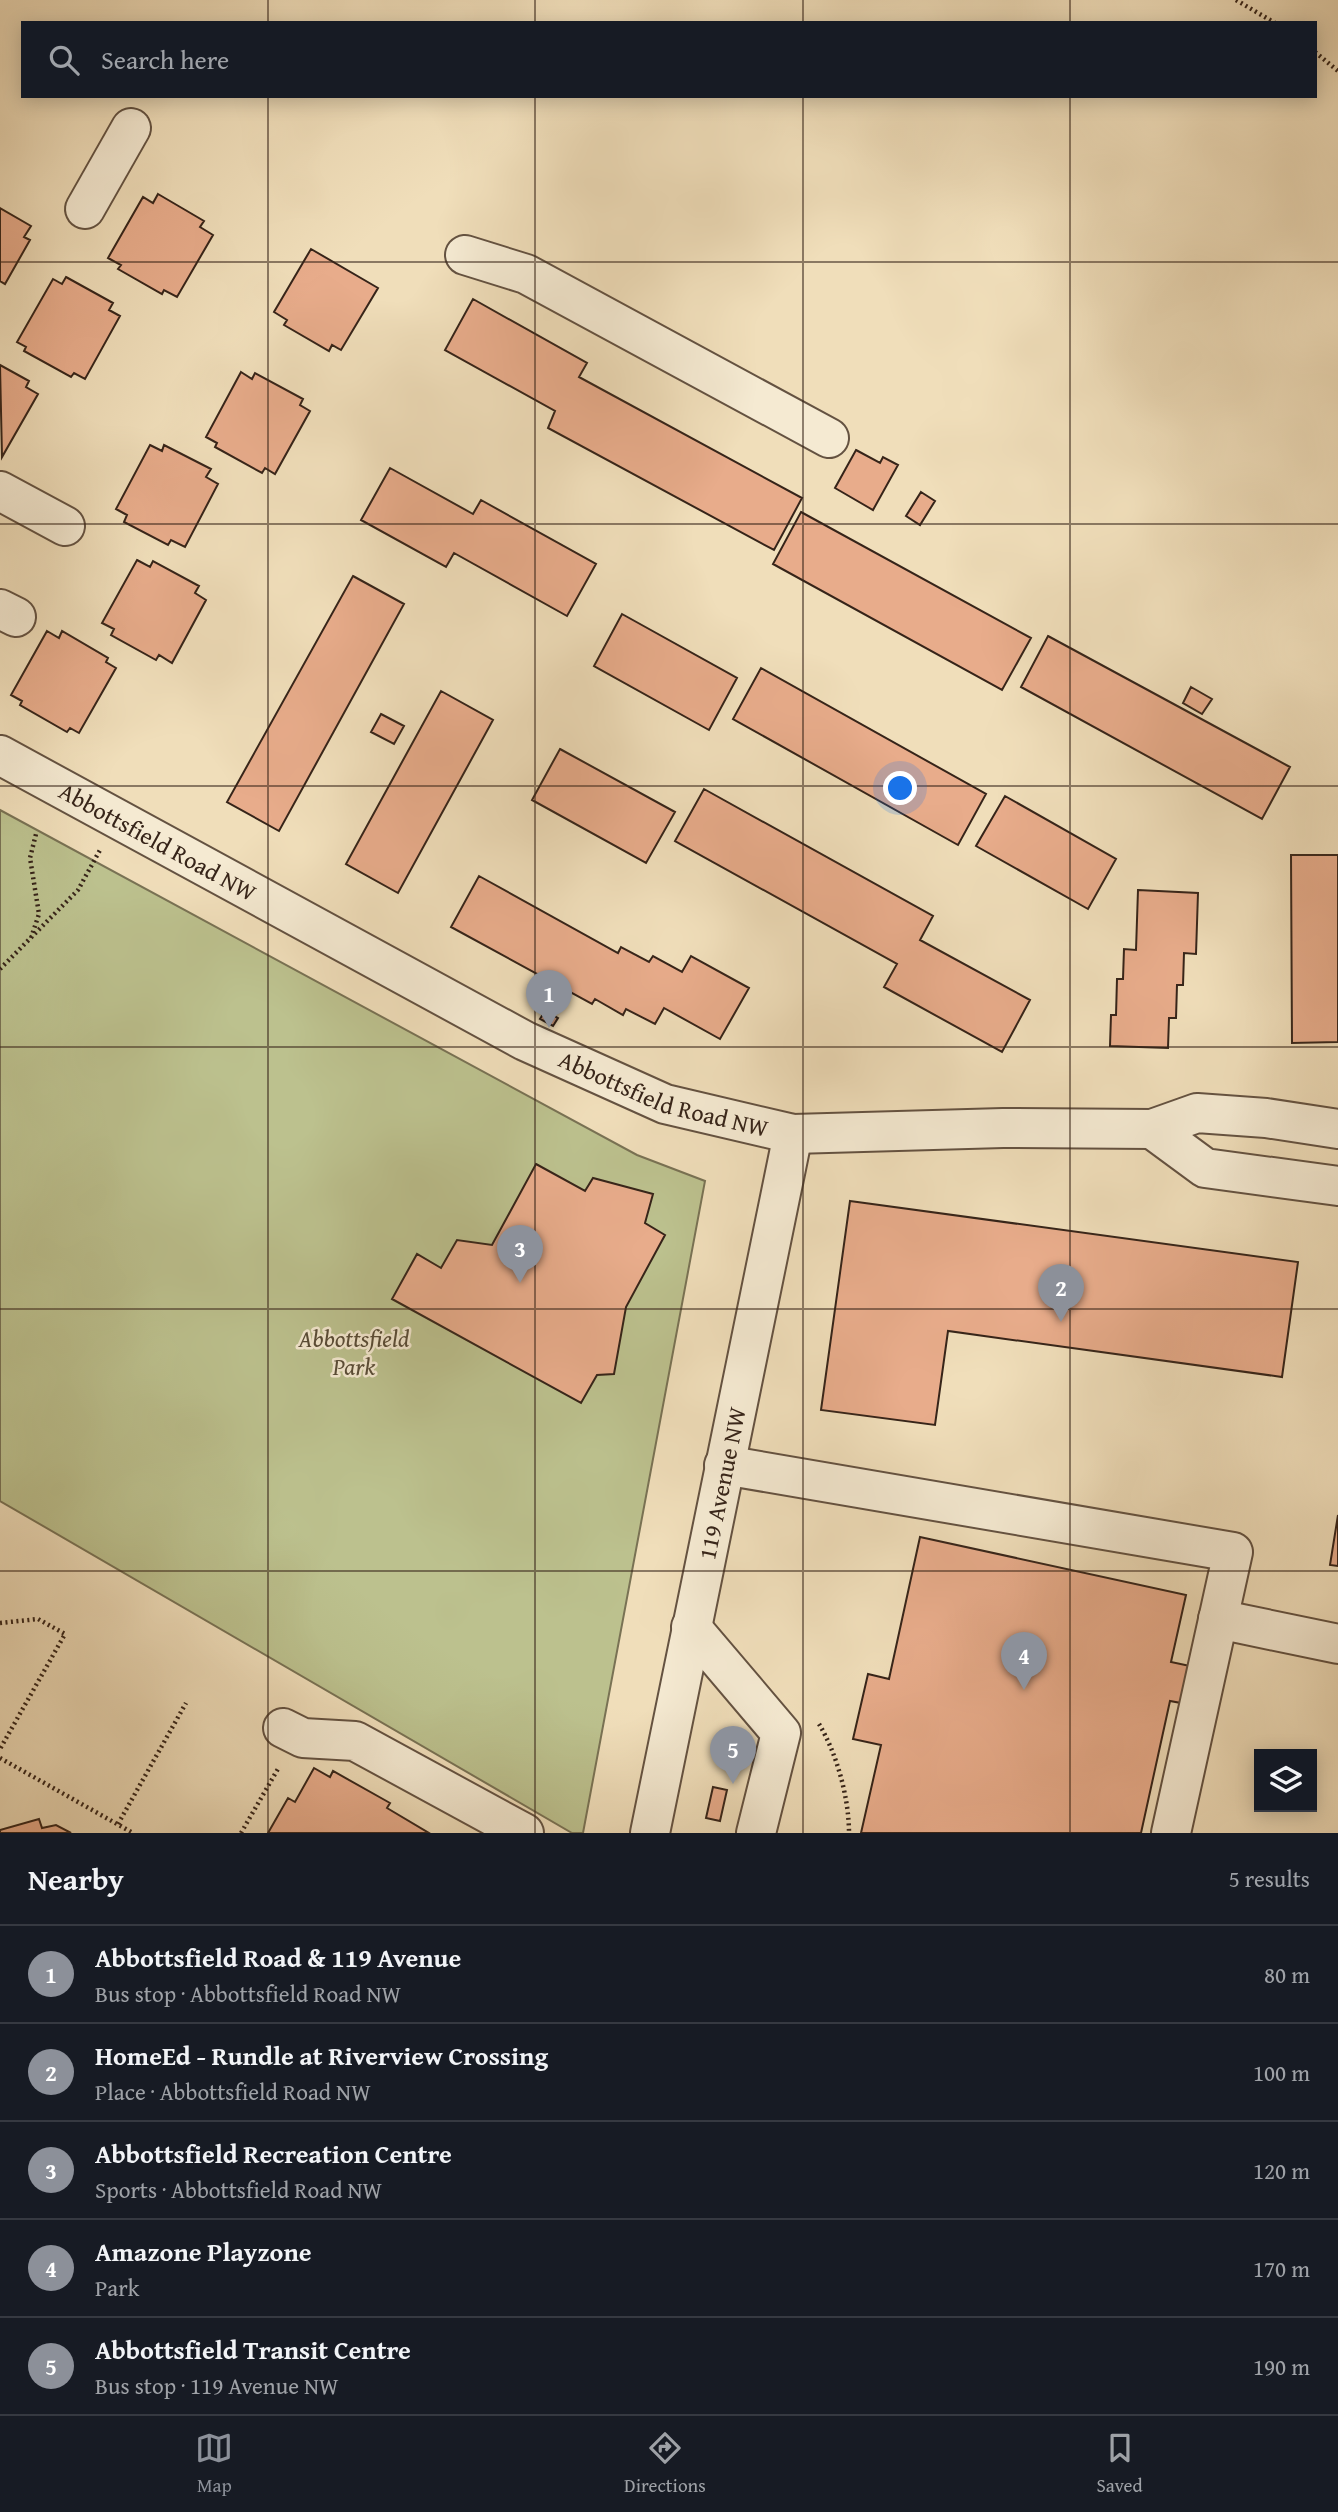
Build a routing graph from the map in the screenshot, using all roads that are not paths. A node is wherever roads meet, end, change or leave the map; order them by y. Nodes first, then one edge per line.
1 (131, 128) dead end
2 (85, 209) dead end
3 (465, 255) dead end
4 (829, 438) dead end
5 (0, 491) edge
6 (65, 526) dead end
7 (0, 755) edge
8 (1152, 1129) junction
9 (1338, 1129) edge
10 (793, 1134) junction
11 (1338, 1186) edge
12 (724, 1465) junction
13 (1218, 1619) junction
14 (691, 1627) junction
15 (1338, 1644) edge
16 (282, 1745) road end
17 (524, 1833) edge
18 (650, 1833) edge
19 (755, 1833) edge
20 (1171, 1833) edge

1 - 2 street
3 - 4 street
5 - 6 street
7 - 10 street, Abbottsfield Road NW
8 - 9 street, Abbottsfield Road NW
8 - 10 street, Abbottsfield Road NW
8 - 11 street
10 - 12 street, 119 Avenue NW
12 - 13 street
12 - 14 street, 119 Avenue NW
13 - 15 street
13 - 20 street
14 - 18 street, 119 Avenue NW
14 - 19 street
16 - 17 street

